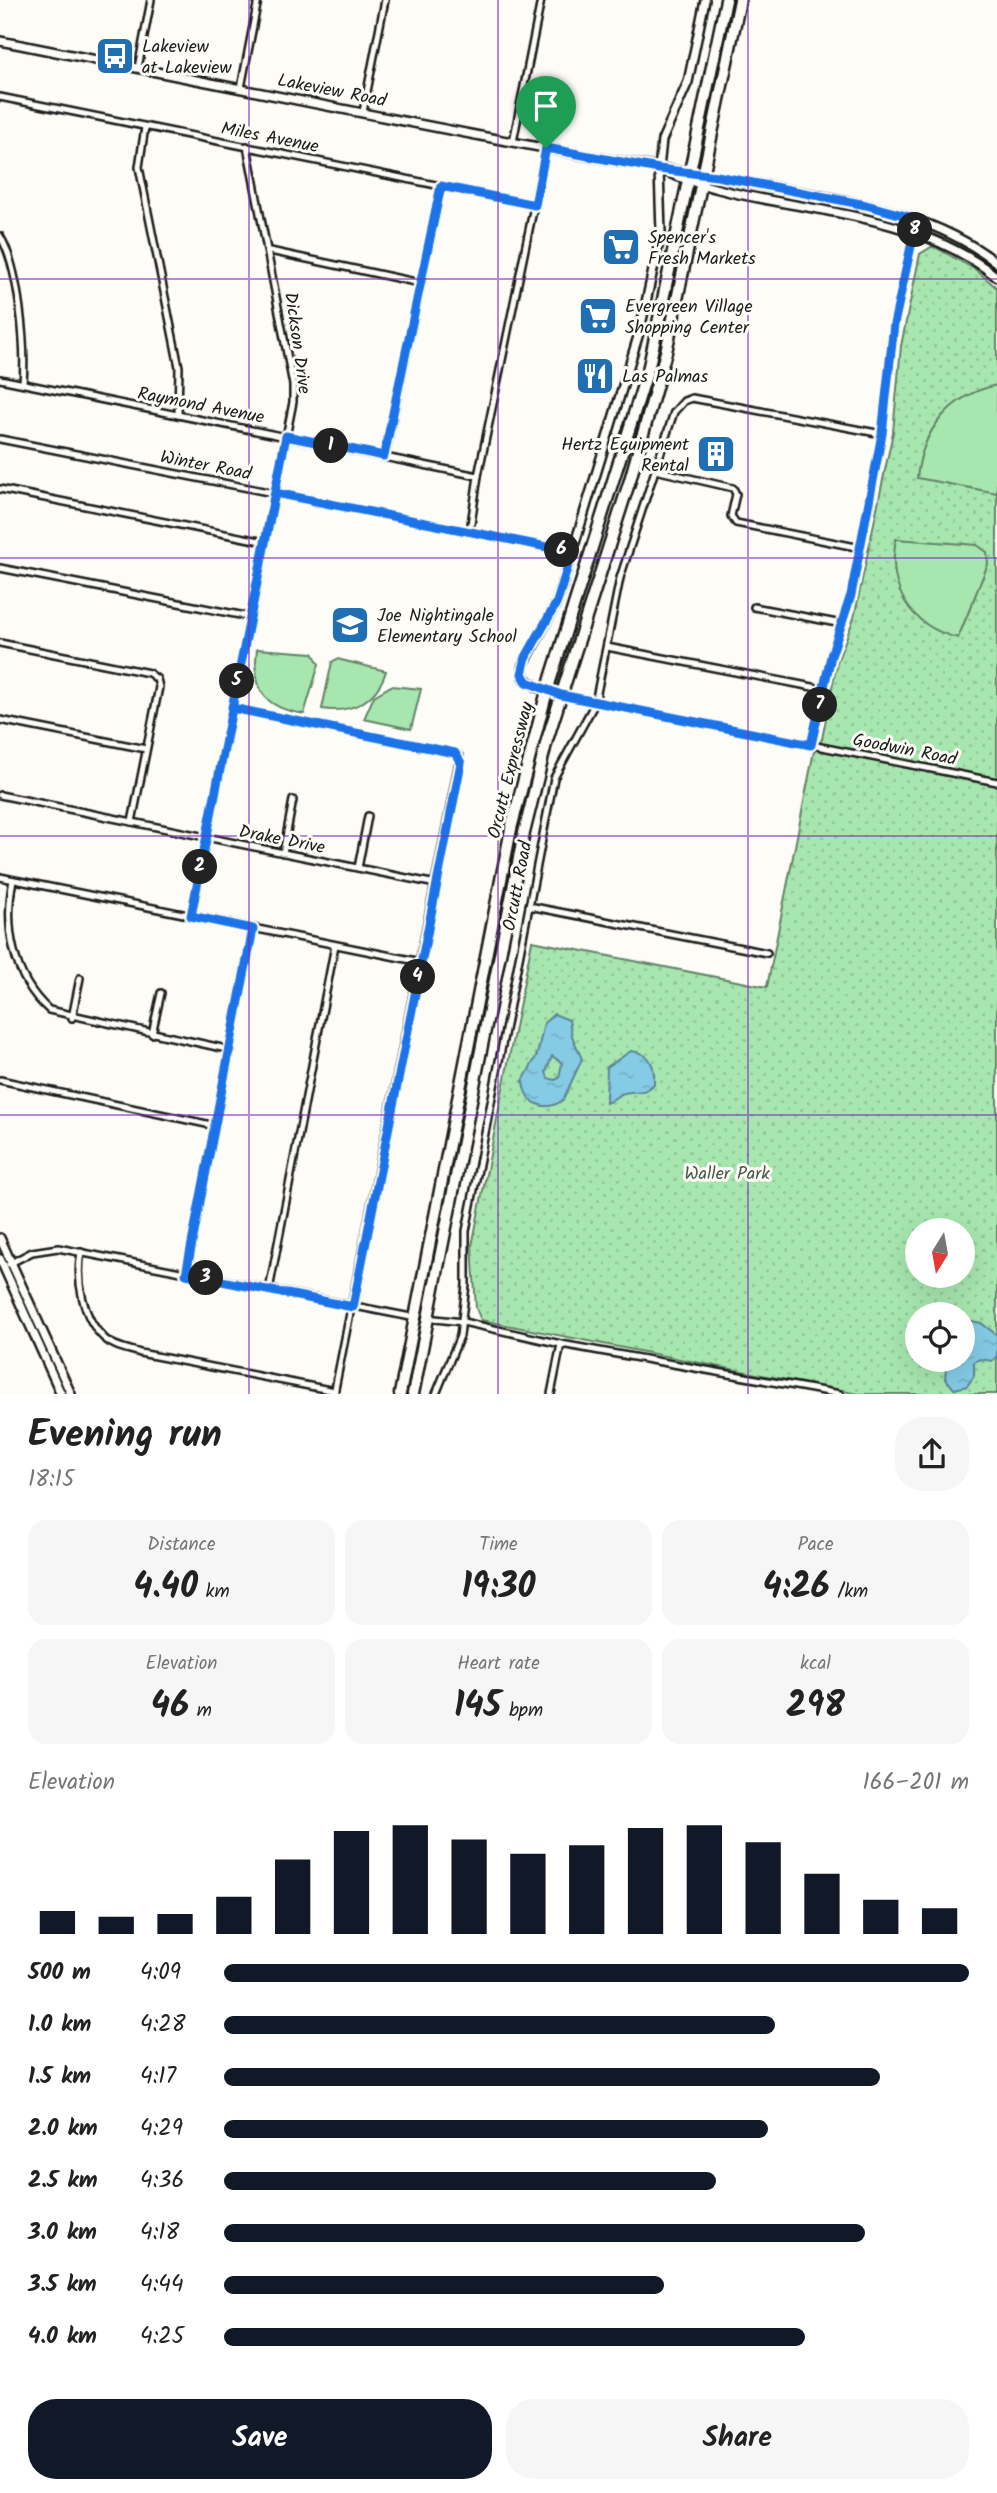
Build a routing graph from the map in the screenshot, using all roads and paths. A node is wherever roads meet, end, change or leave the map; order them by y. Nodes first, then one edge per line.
1 (151, 0) edge
2 (258, 0) edge
3 (385, 0) edge
4 (541, 0) edge
5 (705, 0) edge
6 (726, 0) edge
7 (740, 0) edge
8 (0, 41) edge
9 (138, 68) junction
10 (241, 88) junction
11 (1, 97) edge
12 (0, 106) edge
13 (363, 112) junction
14 (145, 127) junction
15 (513, 142) junction
16 (247, 146) junction
17 (546, 148) junction
18 (659, 169) junction
19 (706, 174) junction
20 (691, 177) junction
21 (441, 186) junction
22 (704, 186) junction
23 (535, 205) junction
24 (917, 219) junction
25 (914, 232) junction
26 (0, 236) edge
27 (270, 251) junction
28 (997, 263) edge
29 (997, 277) edge
30 (420, 282) junction
31 (0, 379) edge
32 (23, 383) junction
33 (178, 415) junction
34 (882, 434) junction
35 (286, 436) junction
36 (0, 439) edge
37 (384, 456) junction
38 (654, 470) junction
39 (478, 476) junction
40 (0, 489) edge
41 (275, 493) junction
42 (470, 531) junction
43 (265, 542) junction
44 (861, 548) junction
45 (572, 552) junction
46 (0, 568) edge
47 (754, 607) dead end
48 (250, 617) junction
49 (842, 624) junction
50 (0, 643) edge
51 (607, 647) junction
52 (823, 690) junction
53 (547, 691) junction
54 (561, 695) junction
55 (595, 703) junction
56 (232, 708) junction
57 (0, 720) edge
58 (811, 745) junction
59 (146, 749) junction
60 (997, 782) edge
61 (0, 795) edge
62 (293, 800) dead end
63 (368, 816) dead end
64 (132, 822) junction
65 (206, 837) junction
66 (283, 853) junction
67 (358, 868) junction
68 (0, 877) edge
69 (13, 880) junction
70 (436, 884) junction
71 (529, 906) junction
72 (191, 916) junction
73 (253, 929) junction
74 (335, 945) junction
75 (767, 953) dead end
76 (421, 961) junction
77 (80, 978) dead end
78 (161, 993) dead end
79 (72, 1018) junction
80 (152, 1034) junction
81 (231, 1050) junction
82 (0, 1080) edge
83 (216, 1126) junction
84 (0, 1238) edge
85 (81, 1252) junction
86 (5, 1263) edge
87 (186, 1274) junction
88 (269, 1290) junction
89 (353, 1307) junction
90 (414, 1318) junction
91 (428, 1318) junction
92 (463, 1322) junction
93 (561, 1344) junction
94 (800, 1391) edge
95 (335, 1392) edge
96 (61, 1394) edge
97 (71, 1394) edge
98 (400, 1394) edge
99 (413, 1394) edge
100 (436, 1394) edge
101 (551, 1394) edge
102 (840, 1394) edge

1 - 9 street
2 - 10 street
3 - 13 street
4 - 15 street
5 - 18 main road
6 - 20 highway, Orcutt Expressway
7 - 19 highway, Orcutt Expressway
8 - 9 main road, Lakeview Road
9 - 10 main road, Lakeview Road
10 - 13 main road, Lakeview Road
11 - 12 street
11 - 14 street, Miles Avenue
13 - 15 main road, Lakeview Road
14 - 16 street, Miles Avenue
14 - 33 street
15 - 17 main road, Lakeview Road
16 - 21 street, Miles Avenue
16 - 27 street, Dickson Drive
17 - 18 main road, Lakeview Road
17 - 23 street
18 - 20 main road, Lakeview Road
18 - 45 main road
19 - 20 main road
19 - 22 highway, Orcutt Expressway
19 - 24 main road
20 - 22 main road
20 - 53 highway, Orcutt Expressway
21 - 23 street, Miles Avenue
21 - 30 street
22 - 25 main road
22 - 54 highway, Orcutt Expressway
23 - 39 street
24 - 25 street
24 - 28 main road
25 - 29 main road
25 - 34 street
26 - 32 street
27 - 30 street
27 - 35 street, Dickson Drive
30 - 37 street
31 - 32 street, Raymond Avenue
32 - 33 street, Raymond Avenue
33 - 35 street, Raymond Avenue
34 - 38 street, Orcutt Road
34 - 44 street
35 - 37 street, Raymond Avenue
35 - 41 street, Dickson Drive
36 - 41 street, Winter Road
37 - 39 street, Raymond Avenue
38 - 44 street
38 - 51 street, Orcutt Road
39 - 42 street
40 - 43 street
41 - 42 street, Winter Road
41 - 43 street, Dickson Drive
42 - 45 street, Winter Road
43 - 48 street, Dickson Drive
44 - 49 street
45 - 53 main road
46 - 48 street
47 - 49 street
48 - 56 street, Dickson Drive
49 - 52 street
50 - 59 street
51 - 52 street
51 - 55 street, Orcutt Road
52 - 58 street
53 - 54 main road
53 - 90 highway, Orcutt Expressway
54 - 55 street, Goodwin Road
54 - 91 highway, Orcutt Expressway
55 - 58 street, Goodwin Road
55 - 71 street, Orcutt Road
56 - 65 street, Dickson Drive
56 - 70 street
57 - 59 street
58 - 60 street, Goodwin Road
59 - 64 street
61 - 64 street, Drake Drive
62 - 66 street
63 - 67 street
64 - 65 street, Drake Drive
65 - 66 street, Drake Drive
65 - 72 street, Dickson Drive
66 - 67 street, Drake Drive
67 - 70 street, Drake Drive
68 - 69 street
69 - 72 street
69 - 79 street
70 - 76 street
71 - 75 street
71 - 92 street, Orcutt Road
72 - 73 street
73 - 74 street
73 - 81 street
74 - 76 street
74 - 88 street
76 - 89 street
77 - 79 street
78 - 80 street
79 - 80 street
80 - 81 street
81 - 83 street
82 - 83 street
83 - 87 street
84 - 86 main road
85 - 86 street
85 - 87 street
85 - 95 street
86 - 96 main road
86 - 97 main road
87 - 88 street
88 - 89 street
89 - 90 street
89 - 95 street
90 - 91 street
90 - 98 highway, Orcutt Expressway
91 - 92 street
91 - 99 highway, Orcutt Expressway
92 - 93 street
92 - 100 street, Orcutt Road
93 - 94 street
93 - 101 street
94 - 102 street

